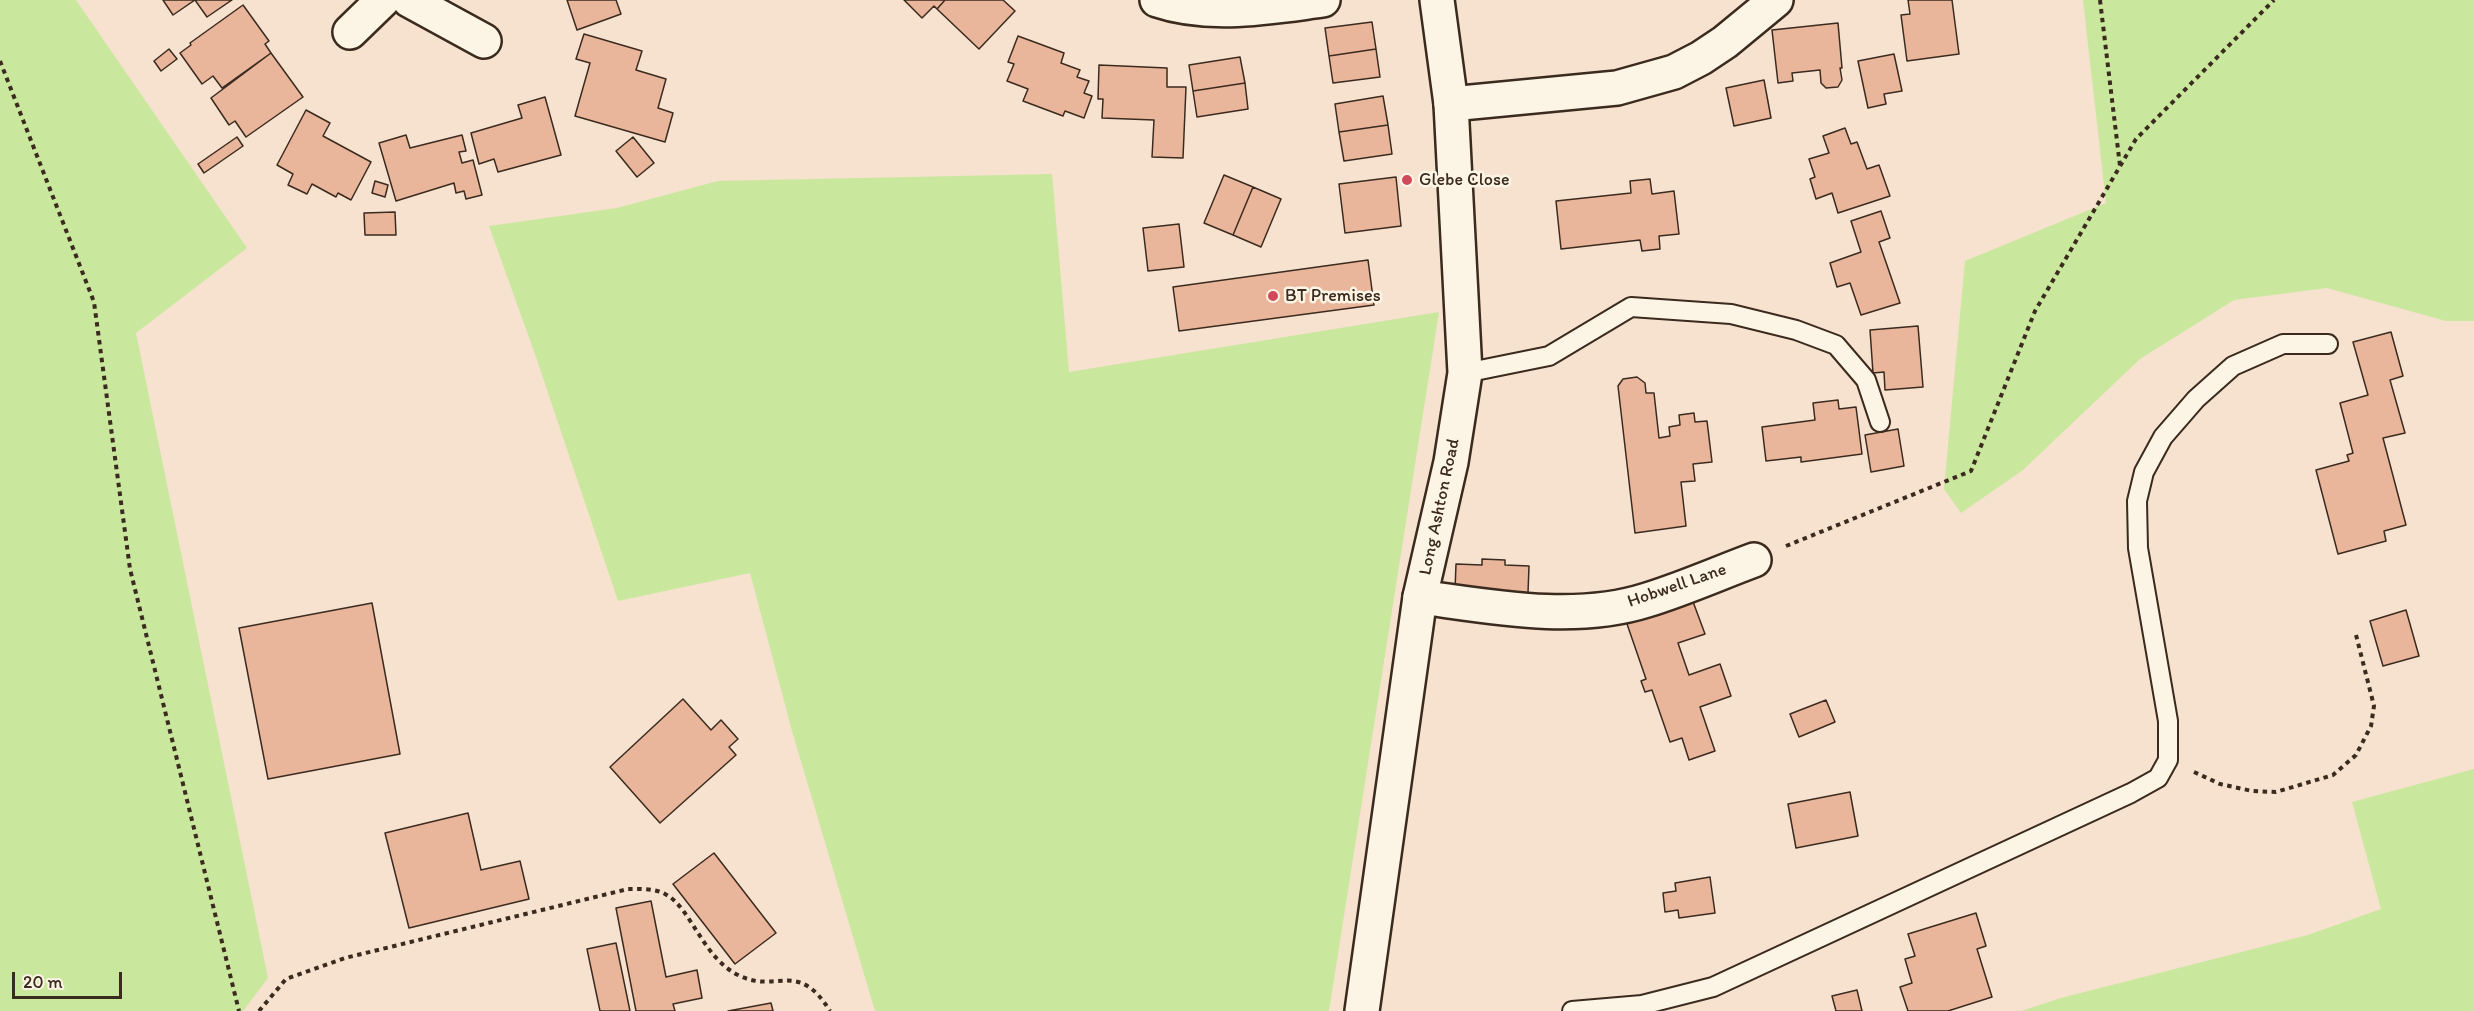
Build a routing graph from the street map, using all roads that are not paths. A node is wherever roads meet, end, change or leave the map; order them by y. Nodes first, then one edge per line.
1 (383, 0) edge
2 (409, 0) edge
3 (1157, 0) edge
4 (1323, 0) edge
5 (1437, 0) edge
6 (1776, 0) edge
7 (350, 32) dead end
8 (484, 41) dead end
9 (1451, 104) junction
10 (2328, 345) dead end
11 (1465, 374) junction
12 (1880, 422) dead end
13 (1754, 560) road end
14 (1420, 597) junction
15 (1362, 1011) edge
16 (1572, 1011) edge

1 - 7 street
2 - 8 street
3 - 4 street
5 - 9 street, Long Ashton Road
6 - 9 street
9 - 11 street, Long Ashton Road
10 - 16 lane
11 - 12 lane
11 - 14 street, Long Ashton Road
13 - 14 street, Hobwell Lane
14 - 15 street, Long Ashton Road

